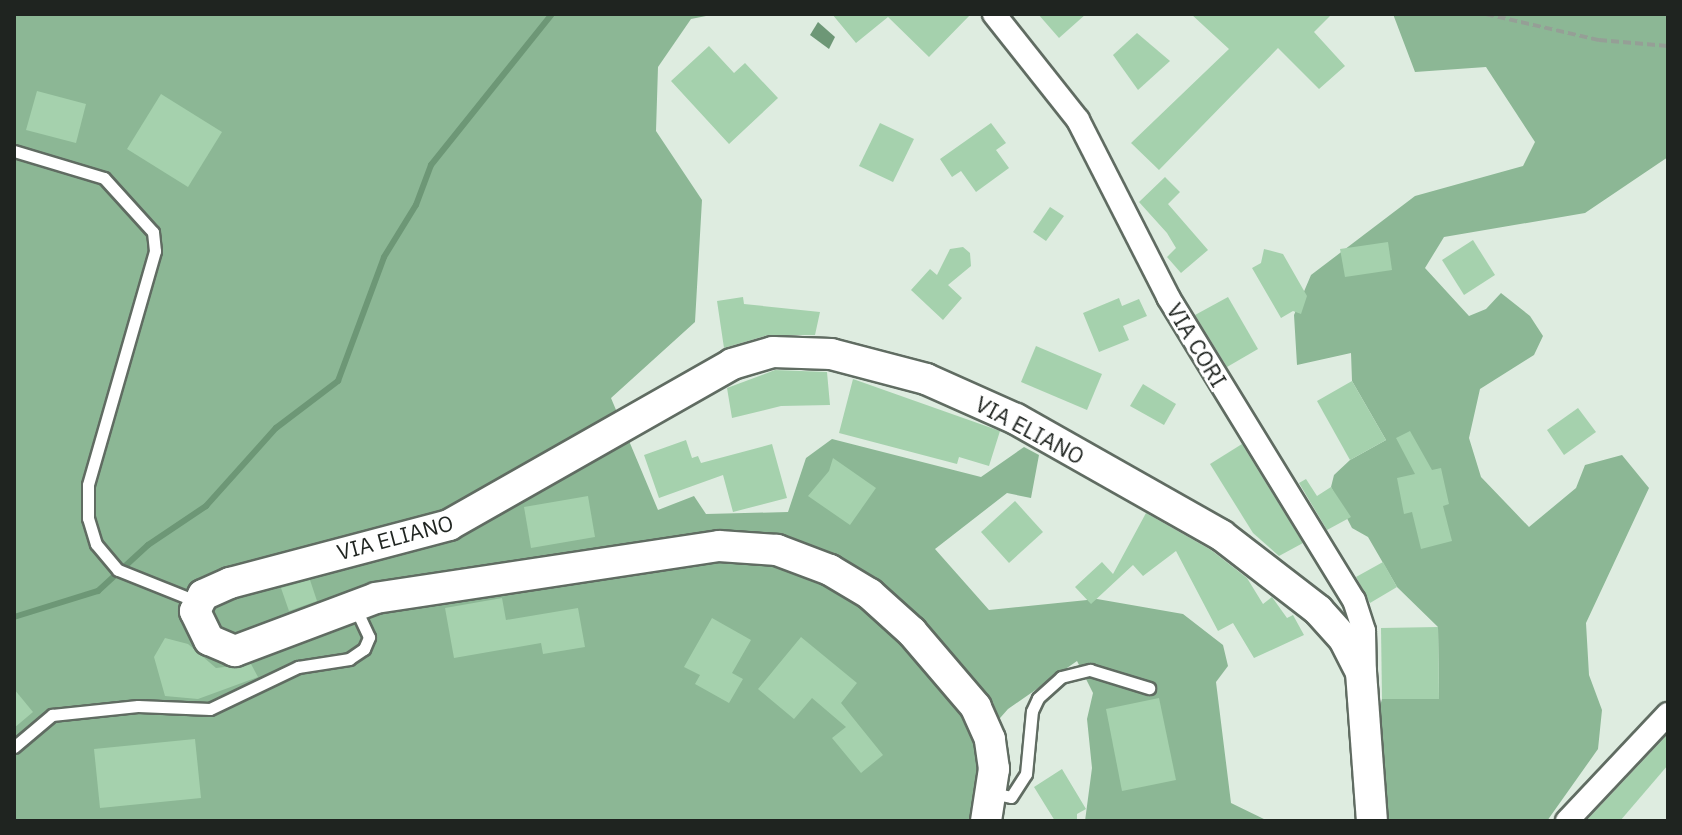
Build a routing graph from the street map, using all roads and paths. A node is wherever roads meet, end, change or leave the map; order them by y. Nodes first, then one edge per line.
1 (994, 14) edge
2 (1486, 14) edge
3 (1668, 46) edge
4 (14, 151) edge
5 (198, 602) junction
6 (354, 605) junction
7 (1149, 688) dead end
8 (1365, 690) junction
9 (1668, 714) edge
10 (14, 747) edge
11 (989, 807) edge
12 (1372, 821) edge
13 (1567, 821) edge

1 - 8 street, VIA CORI
2 - 3 path
4 - 5 lane
5 - 6 street
5 - 8 street, VIA ELIANO
6 - 10 lane
6 - 11 street
7 - 11 lane
8 - 12 street, VIA ELIANO
9 - 13 street

